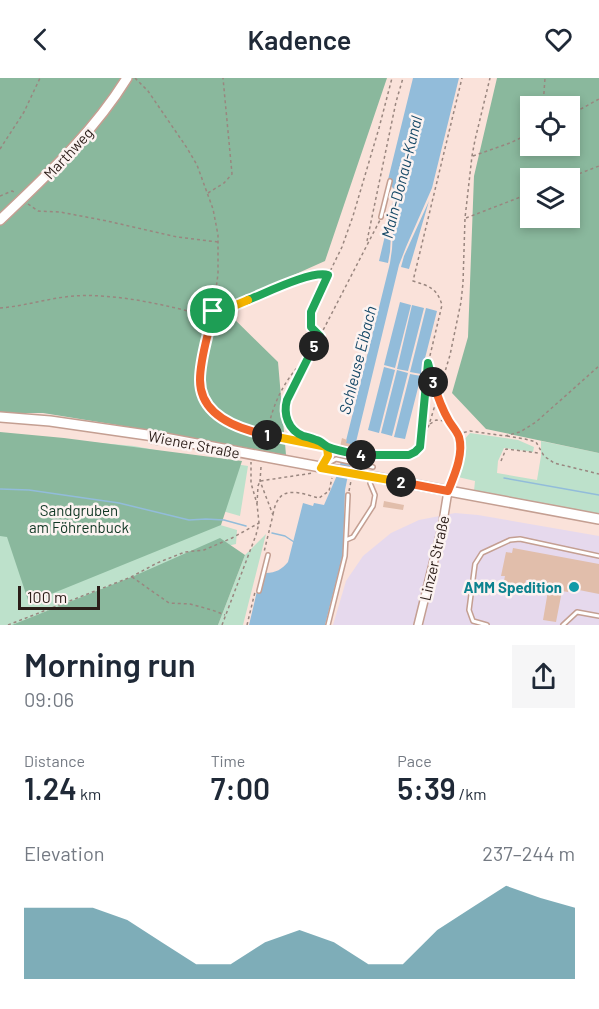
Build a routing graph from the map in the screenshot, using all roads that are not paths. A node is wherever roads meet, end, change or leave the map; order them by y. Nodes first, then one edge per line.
1 (127, 78) edge
2 (390, 181) dead end
3 (381, 217) road end
4 (0, 220) edge
5 (0, 417) edge
6 (321, 468) junction
7 (372, 472) junction
8 (450, 487) junction
9 (348, 495) road end
10 (599, 519) edge
11 (346, 540) junction
12 (268, 555) dead end
13 (599, 556) edge
14 (257, 591) road end
15 (599, 616) edge
16 (328, 625) edge
17 (418, 625) edge
18 (487, 625) edge
19 (563, 625) edge

1 - 4 main road, Marthweg
2 - 3 lane
5 - 6 main road, Wiener Straße
6 - 7 main road, Wiener Straße
6 - 7 lane
7 - 8 main road, Wiener Straße
7 - 11 lane
8 - 10 main road, Wiener Straße
8 - 17 street, Linzer Straße
9 - 11 lane
11 - 16 lane
12 - 14 lane
13 - 18 lane
15 - 19 lane

